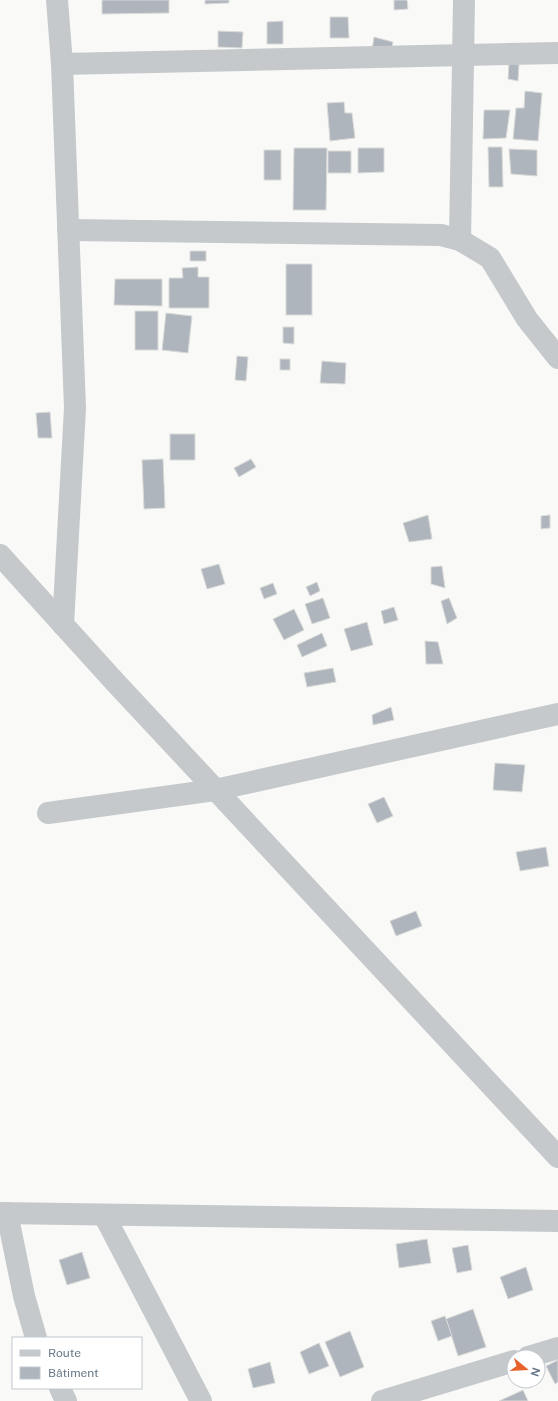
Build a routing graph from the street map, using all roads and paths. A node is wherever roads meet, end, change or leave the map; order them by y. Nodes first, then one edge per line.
1 (57, 0) edge
2 (464, 0) edge
3 (558, 53) edge
4 (464, 55) junction
5 (62, 64) junction
6 (68, 230) junction
7 (460, 240) junction
8 (558, 358) edge
9 (0, 555) edge
10 (64, 625) junction
11 (558, 714) edge
12 (215, 790) junction
13 (48, 813) dead end
14 (558, 1157) edge
15 (4, 1213) edge
16 (104, 1215) junction
17 (558, 1221) edge
18 (36, 1337) edge
19 (558, 1348) edge
20 (546, 1352) edge
21 (506, 1363) edge
22 (60, 1389) edge
23 (66, 1401) edge
24 (201, 1401) edge
25 (382, 1401) edge

1 - 5 street
2 - 4 street
3 - 4 street
4 - 5 street
4 - 7 street
5 - 6 street
6 - 7 street
6 - 10 street
7 - 8 street
9 - 10 street
10 - 12 street
11 - 12 street
12 - 13 street
12 - 14 street
15 - 16 street
15 - 18 street
16 - 17 street
16 - 24 street
19 - 20 street
21 - 25 street
22 - 23 street

